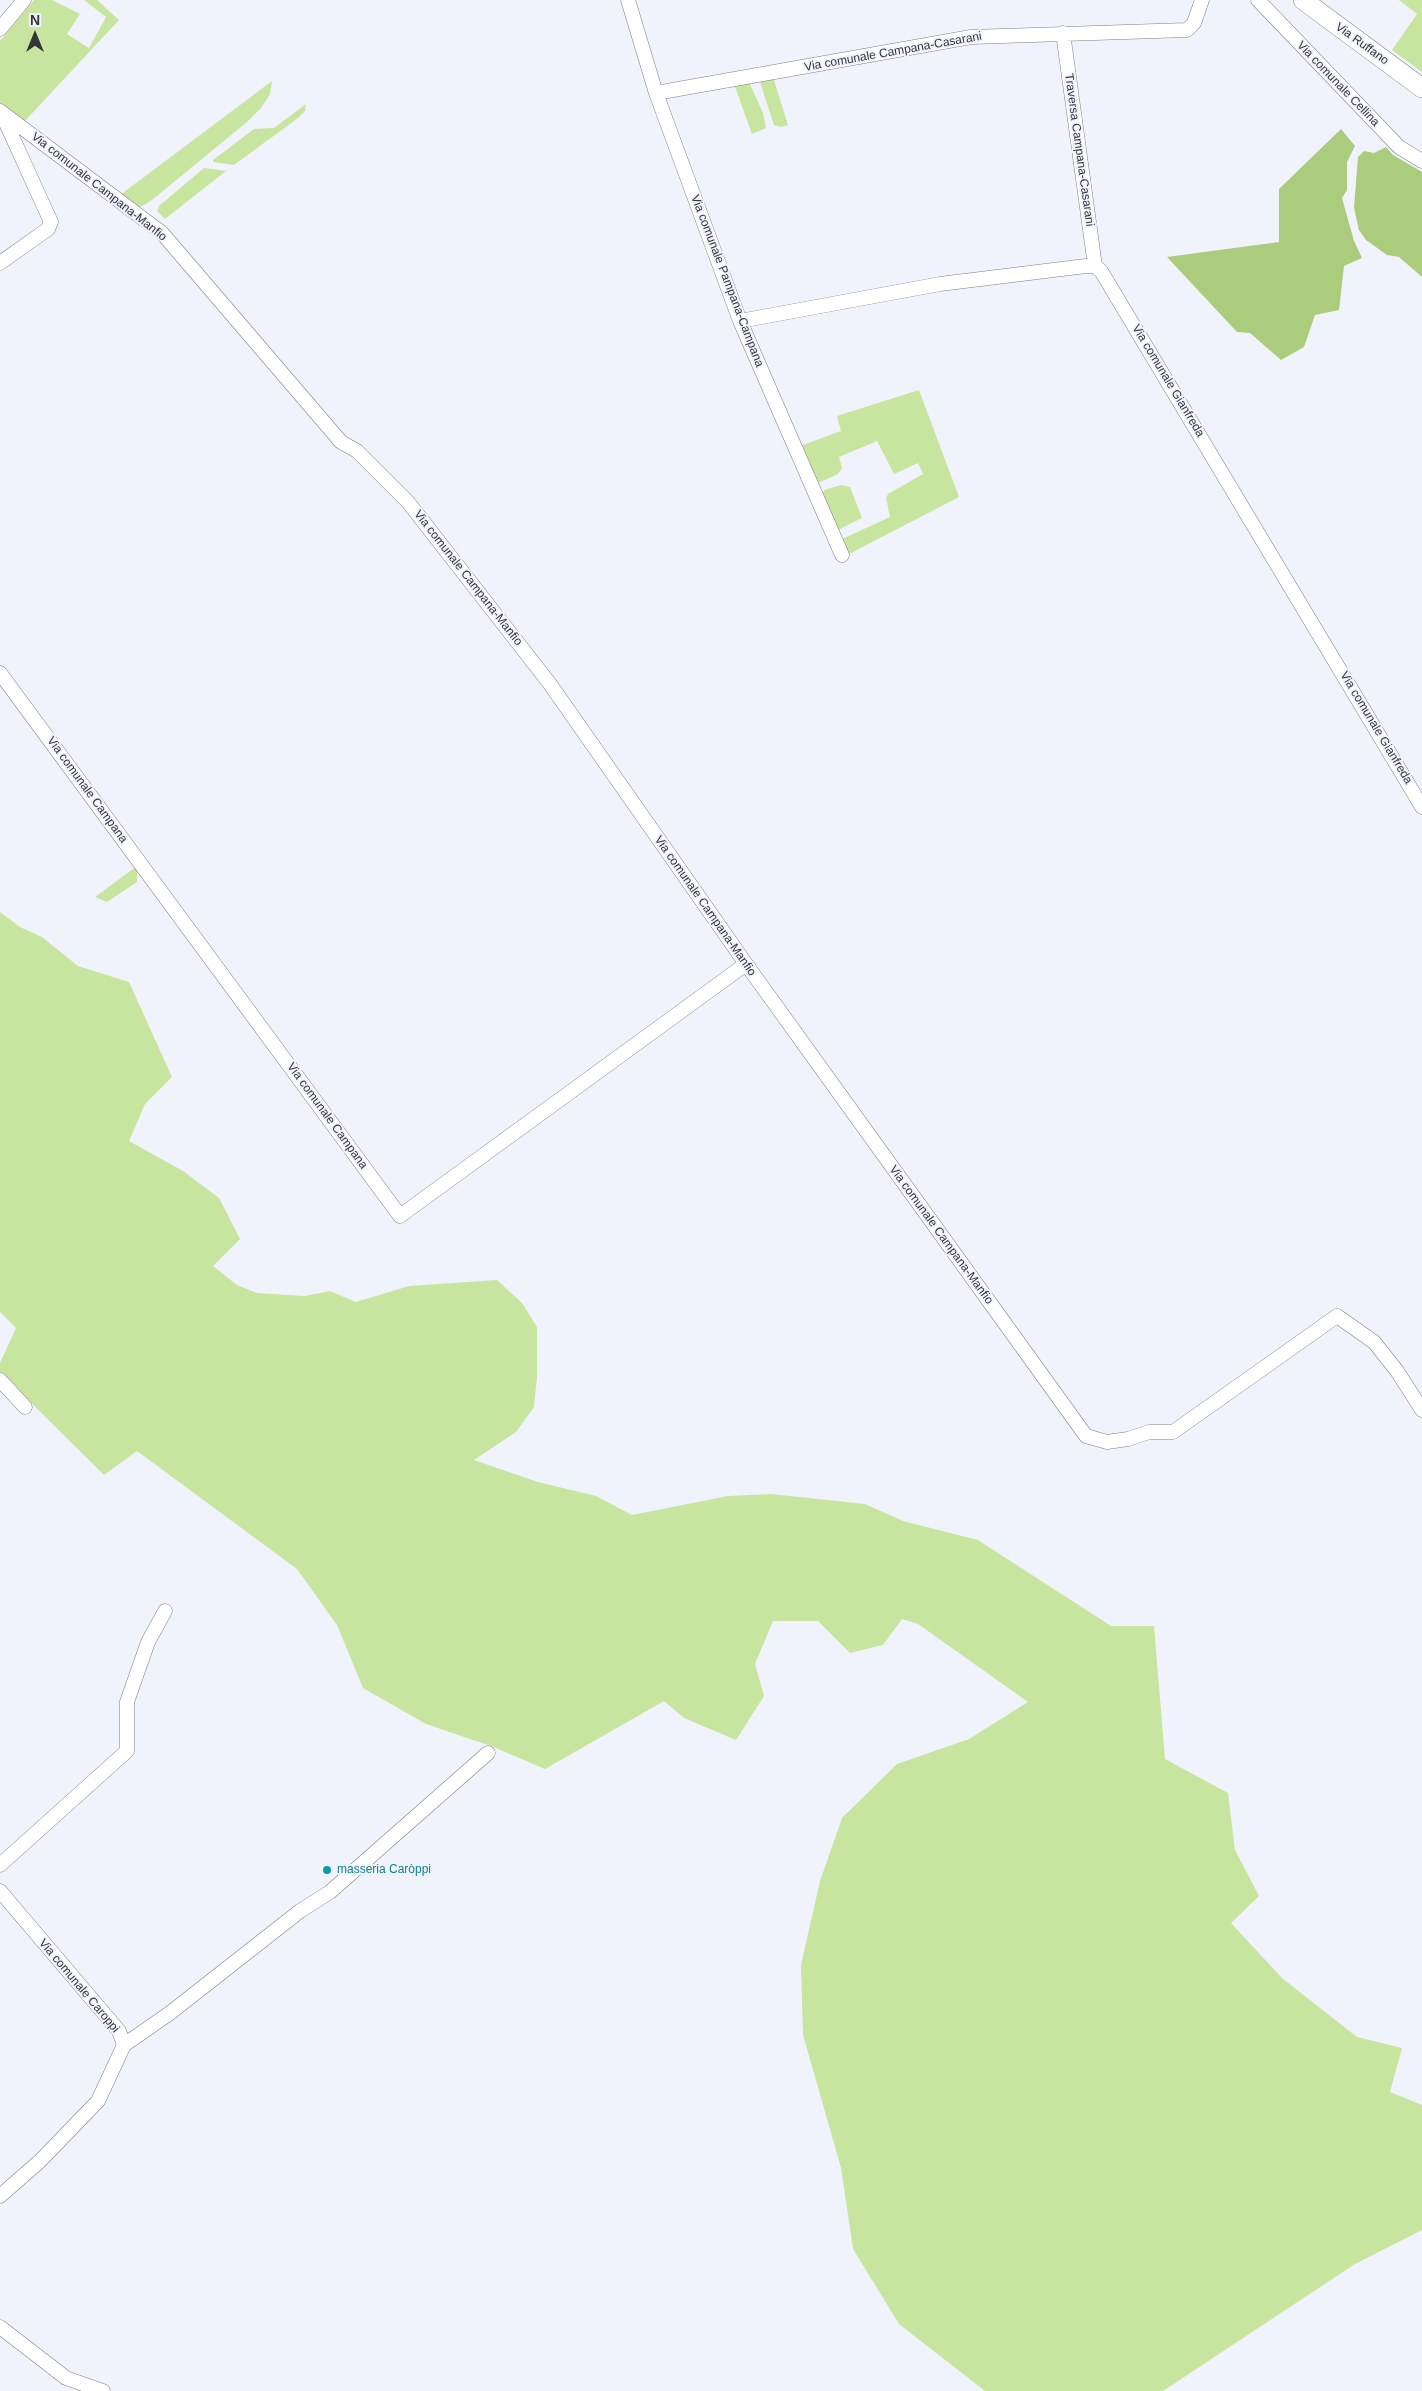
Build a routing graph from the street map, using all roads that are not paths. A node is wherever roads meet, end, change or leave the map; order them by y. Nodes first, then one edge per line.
1 (24, 0) edge
2 (628, 0) edge
3 (1202, 0) edge
4 (1258, 0) edge
5 (1303, 0) edge
6 (0, 29) edge
7 (1063, 33) junction
8 (1422, 88) edge
9 (656, 93) junction
10 (0, 111) edge
11 (1422, 161) edge
12 (0, 263) edge
13 (1095, 266) junction
14 (740, 321) junction
15 (842, 555) dead end
16 (0, 673) edge
17 (1422, 807) edge
18 (746, 964) junction
19 (0, 1380) edge
20 (25, 1407) dead end
21 (1422, 1410) edge
22 (165, 1611) dead end
23 (488, 1753) dead end
24 (0, 1864) edge
25 (0, 1891) edge
26 (124, 2045) junction
27 (0, 2196) edge
28 (0, 2327) edge
29 (103, 2391) edge

1 - 6 street
2 - 9 street, Via comunale Pampana-Campana
3 - 7 street, Via comunale Campana-Casarani
4 - 11 street, Via comunale Cellina
5 - 8 street, Via Ruffano
7 - 9 street, Via comunale Campana-Casarani
7 - 13 street, Traversa Campana-Casarani
9 - 14 street, Via comunale Pampana-Campana
10 - 12 street
10 - 18 street, Via comunale Campana-Manfio
13 - 14 street
13 - 17 street, Via comunale Gianfreda
14 - 15 street, Via comunale Pampana-Campana
16 - 18 street, Via comunale Campana
18 - 21 street, Via comunale Campana-Manfio
19 - 20 street
22 - 24 street
23 - 26 street
25 - 26 street, Via comunale Caroppi
26 - 27 street, Via comunale Caroppi
28 - 29 street

